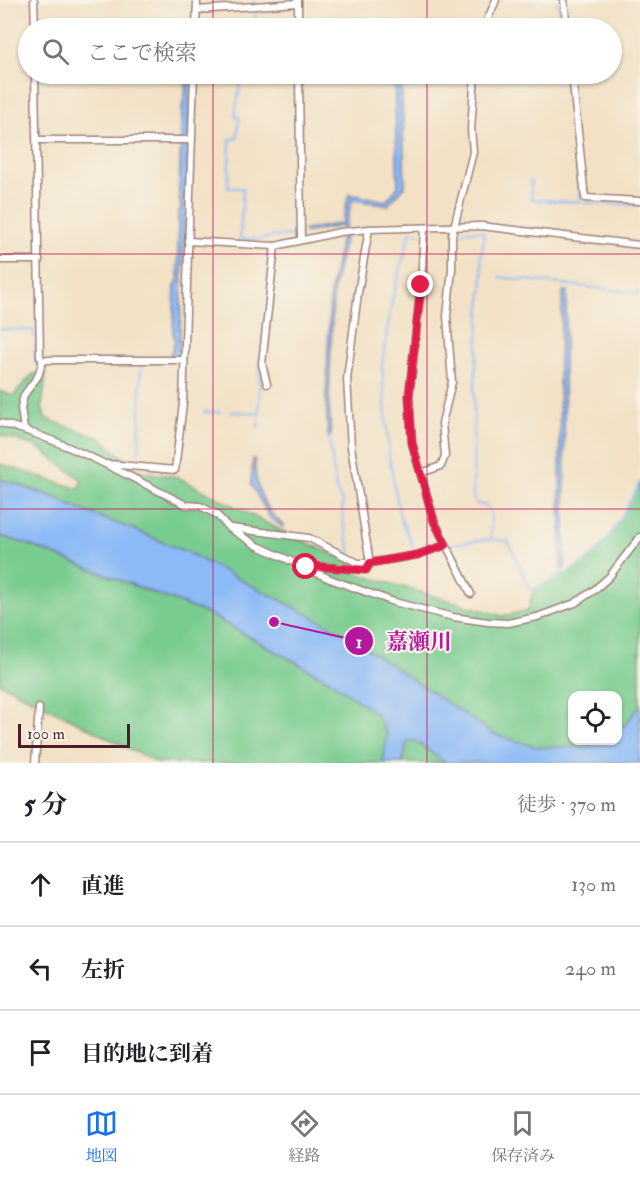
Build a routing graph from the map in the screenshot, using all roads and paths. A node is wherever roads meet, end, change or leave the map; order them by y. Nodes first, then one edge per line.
1 (34, 0) edge
2 (197, 0) edge
3 (496, 0) edge
4 (564, 0) edge
5 (298, 2) edge
6 (197, 10) junction
7 (35, 18) edge
8 (197, 18) edge
9 (298, 18) edge
10 (488, 18) edge
11 (566, 18) edge
12 (36, 84) edge
13 (194, 84) edge
14 (299, 84) edge
15 (474, 84) edge
16 (573, 84) edge
17 (37, 140) junction
18 (192, 140) junction
19 (640, 201) edge
20 (453, 226) junction
21 (369, 229) junction
22 (424, 232) junction
23 (301, 236) junction
24 (188, 241) junction
25 (640, 245) edge
26 (275, 246) junction
27 (0, 260) edge
28 (39, 260) junction
29 (43, 360) junction
30 (179, 360) junction
31 (267, 384) dead end
32 (0, 423) edge
33 (24, 429) junction
34 (104, 464) junction
35 (421, 473) junction
36 (229, 528) junction
37 (640, 537) edge
38 (446, 545) junction
39 (370, 563) junction
40 (306, 567) junction
41 (471, 594) dead end
42 (39, 708) dead end
43 (34, 763) edge

1 - 7 street
2 - 6 street
3 - 10 street
4 - 11 street
5 - 6 street
5 - 9 street
6 - 8 street
12 - 17 street
13 - 18 street
14 - 23 street
15 - 20 street
16 - 19 street
17 - 18 street
17 - 28 street
18 - 24 street
20 - 22 street
20 - 25 street
20 - 35 street
21 - 22 street
21 - 23 street
21 - 39 street
22 - 35 street
23 - 26 street
24 - 26 street
24 - 30 street
26 - 31 street
27 - 28 street
28 - 29 street
29 - 30 street
29 - 33 street
30 - 34 street
32 - 33 street
33 - 34 street
34 - 36 street
35 - 38 street
36 - 39 street
36 - 40 street
37 - 40 street
38 - 39 street
38 - 41 street
39 - 40 street
42 - 43 street

